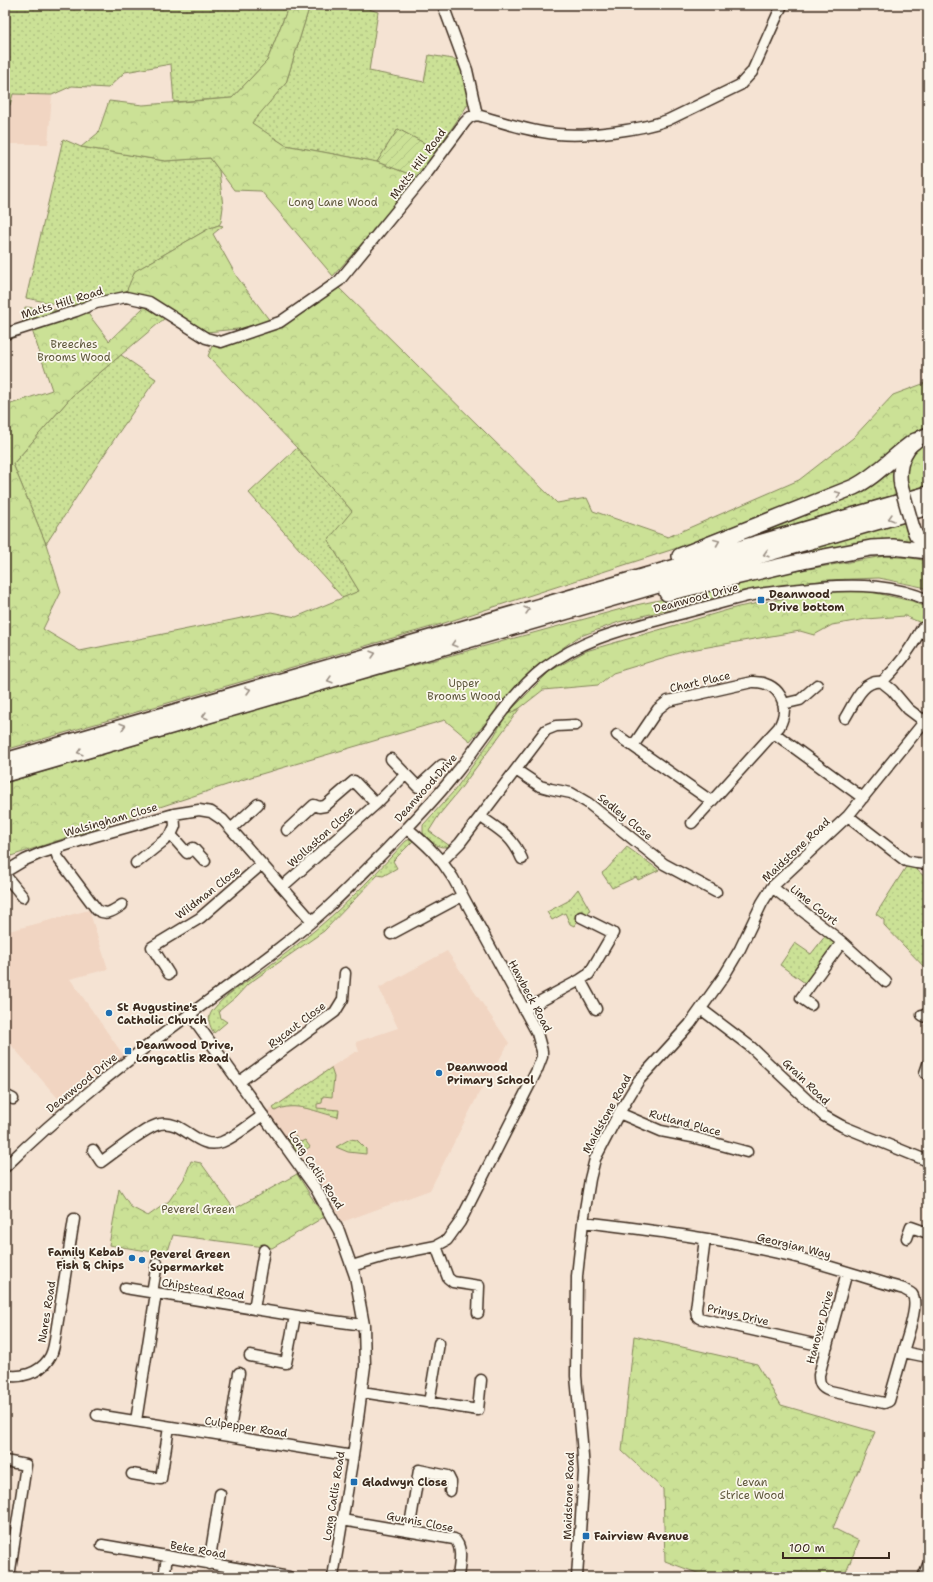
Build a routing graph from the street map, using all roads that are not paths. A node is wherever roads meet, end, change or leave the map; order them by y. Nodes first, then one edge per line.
1 (443, 5) edge
2 (782, 5) edge
3 (477, 115) junction
4 (5, 334) edge
5 (922, 438) edge
6 (928, 494) edge
7 (928, 507) edge
8 (928, 547) edge
9 (928, 551) edge
10 (841, 554) junction
11 (928, 557) edge
12 (604, 588) junction
13 (928, 600) edge
14 (578, 608) junction
15 (922, 628) dead end
16 (882, 682) junction
17 (817, 685) dead end
18 (784, 704) junction
19 (845, 718) dead end
20 (926, 719) edge
21 (576, 725) dead end
22 (774, 733) junction
23 (617, 735) dead end
24 (633, 746) junction
25 (391, 759) dead end
26 (5, 761) edge
27 (442, 765) dead end
28 (516, 770) junction
29 (5, 774) edge
30 (406, 774) junction
31 (863, 798) junction
32 (711, 801) junction
33 (258, 804) dead end
34 (376, 804) junction
35 (174, 814) junction
36 (848, 816) junction
37 (481, 817) junction
38 (692, 823) dead end
39 (407, 828) junction
40 (231, 829) junction
41 (287, 830) dead end
42 (171, 835) junction
43 (55, 849) junction
44 (522, 859) dead end
45 (205, 861) dead end
46 (442, 861) junction
47 (136, 863) dead end
48 (262, 864) junction
49 (928, 864) edge
50 (5, 874) edge
51 (282, 887) junction
52 (772, 887) junction
53 (716, 892) dead end
54 (462, 896) junction
55 (23, 897) dead end
56 (122, 905) dead end
57 (581, 917) dead end
58 (312, 921) junction
59 (391, 934) dead end
60 (842, 942) junction
61 (345, 973) dead end
62 (169, 974) dead end
63 (580, 980) junction
64 (886, 982) dead end
65 (811, 1005) dead end
66 (596, 1009) dead end
67 (701, 1009) junction
68 (524, 1010) junction
69 (190, 1014) junction
70 (239, 1082) junction
71 (619, 1113) junction
72 (263, 1115) junction
73 (93, 1150) dead end
74 (747, 1152) dead end
75 (928, 1162) edge
76 (5, 1167) edge
77 (74, 1219) dead end
78 (583, 1222) junction
79 (928, 1233) edge
80 (907, 1238) dead end
81 (705, 1239) junction
82 (436, 1246) junction
83 (264, 1250) dead end
84 (157, 1264) dead end
85 (352, 1266) junction
86 (847, 1272) junction
87 (125, 1288) dead end
88 (154, 1293) junction
89 (254, 1309) junction
90 (478, 1313) dead end
91 (295, 1316) junction
92 (364, 1325) junction
93 (439, 1343) dead end
94 (826, 1347) junction
95 (903, 1352) junction
96 (250, 1356) dead end
97 (928, 1358) edge
98 (239, 1373) dead end
99 (5, 1376) edge
100 (481, 1380) dead end
101 (362, 1392) junction
102 (430, 1403) junction
103 (97, 1415) dead end
104 (136, 1421) junction
105 (169, 1427) junction
106 (229, 1436) junction
107 (352, 1456) junction
108 (5, 1461) edge
109 (132, 1474) dead end
110 (450, 1491) dead end
111 (220, 1494) dead end
112 (342, 1520) junction
113 (408, 1531) junction
114 (102, 1545) dead end
115 (167, 1557) junction
116 (209, 1564) junction
117 (928, 1565) edge
118 (9, 1577) edge
119 (164, 1577) edge
120 (289, 1577) edge
121 (333, 1577) edge
122 (458, 1577) edge
123 (576, 1577) edge
124 (923, 1577) edge

1 - 3 street
2 - 3 street
3 - 4 street, Matts Hill Road
5 - 8 main road, bridge
12 -> 5 highway
6 - 12 highway
7 -> 14 highway
9 - 10 highway
10 - 11 highway
10 - 14 highway
26 -> 12 highway
13 - 39 street, Deanwood Drive
14 -> 29 highway
15 - 16 street
16 - 19 street
16 - 20 street
17 - 18 street
18 - 22 street
18 - 24 street, Chart Place
20 - 31 street, Maidstone Road
21 - 28 street
22 - 31 street
22 - 32 street
23 - 24 street
24 - 32 street
25 - 30 street
27 - 30 street
28 - 37 street
28 - 53 street, Sedley Close
30 - 34 street, Wollaston Close
31 - 36 street, Maidstone Road
32 - 38 street
33 - 40 street
34 - 41 street, Wollaston Close
34 - 51 street, Wollaston Close
35 - 40 street, Walsingham Close
35 - 42 street, Walsingham Close
35 - 43 street, Walsingham Close
36 - 49 street
36 - 52 street, Maidstone Road
37 - 44 street
37 - 46 street
39 - 46 street, Hawbeck Road
39 - 58 street, Deanwood Drive
40 - 48 street, Walsingham Close
42 - 45 street
42 - 47 street
43 - 50 street, Walsingham Close
43 - 56 street, Walsingham Close
46 - 54 street, Hawbeck Road
48 - 51 street, Walsingham Close
48 - 62 street, Wildman Close
50 - 55 street, Walsingham Close
51 - 58 street, Walsingham Close
52 - 60 street, Lime Court
52 - 67 street, Maidstone Road
54 - 59 street
54 - 68 street, Hawbeck Road
57 - 63 street
58 - 69 street, Deanwood Drive
60 - 64 street, Lime Court
60 - 65 street
61 - 70 street, Rycaut Close
63 - 66 street
63 - 68 street
67 - 71 street, Maidstone Road
67 - 75 street, Grain Road
68 - 82 street, Hawbeck Road
69 - 70 street, Long Catlis Road
69 - 76 street, Deanwood Drive
70 - 72 street, Long Catlis Road
71 - 74 street, Rutland Place
71 - 78 street, Maidstone Road
72 - 73 street
72 - 85 street, Long Catlis Road
77 - 99 street, Nares Road
78 - 81 street, Georgian Way
78 - 123 street, Maidstone Road
79 - 80 street
81 - 86 street, Georgian Way
81 - 94 street, Prinys Drive
82 - 85 street, Hawbeck Road
82 - 90 street
83 - 89 street, Chipstead Road
84 - 88 street
85 - 92 street, Long Catlis Road
86 - 94 street, Hanover Drive
86 - 95 street, Georgian Way
87 - 88 street, Chipstead Road
88 - 89 street, Chipstead Road
88 - 104 street
89 - 91 street, Chipstead Road
91 - 92 street, Chipstead Road
91 - 96 street
92 - 101 street, Long Catlis Road
93 - 102 street
94 - 95 street, Hanover Drive
95 - 97 street
98 - 106 street
100 - 102 street
101 - 102 street
101 - 107 street, Long Catlis Road
103 - 104 street, Culpepper Road
104 - 105 street, Culpepper Road
105 - 106 street, Culpepper Road
105 - 109 street
106 - 107 street, Culpepper Road
107 - 112 street, Long Catlis Road
108 - 118 street
110 - 113 street
111 - 116 street
112 - 113 street, Gunnis Close
112 - 121 street, Long Catlis Road
113 - 122 street, Gunnis Close
114 - 115 street, Beke Road
115 - 116 street, Beke Road
115 - 119 street
116 - 120 street, Beke Road
117 - 124 street

